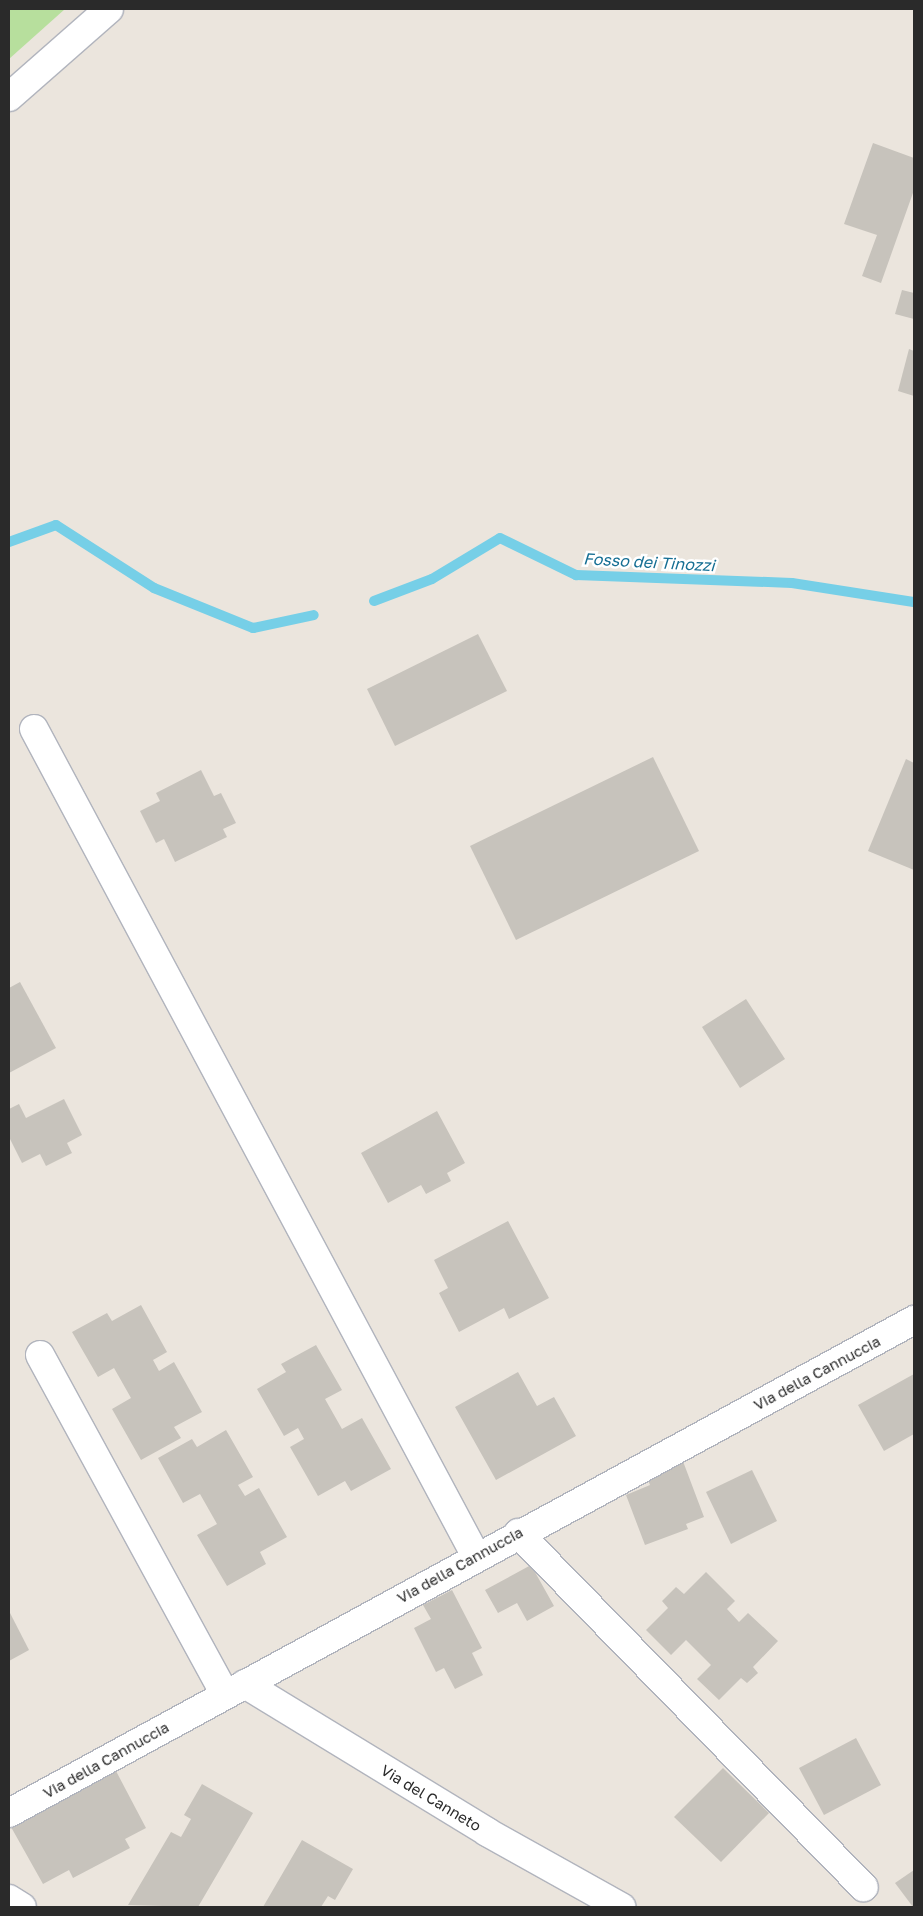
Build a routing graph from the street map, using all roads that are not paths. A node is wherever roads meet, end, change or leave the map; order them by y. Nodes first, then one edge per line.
1 (109, 9) edge
2 (9, 97) edge
3 (34, 729) dead end
4 (914, 1320) edge
5 (40, 1354) dead end
6 (518, 1533) junction
7 (476, 1556) junction
8 (235, 1689) junction
9 (9, 1813) edge
10 (864, 1887) dead end
11 (9, 1899) edge
12 (22, 1907) edge
13 (621, 1907) edge

1 - 2 street
3 - 7 street
4 - 6 street, Via della Cannuccia
5 - 8 street
6 - 7 street, Via della Cannuccia
6 - 10 street
7 - 8 street, Via della Cannuccia
8 - 9 street, Via della Cannuccia
8 - 13 street, Via del Canneto
11 - 12 street

